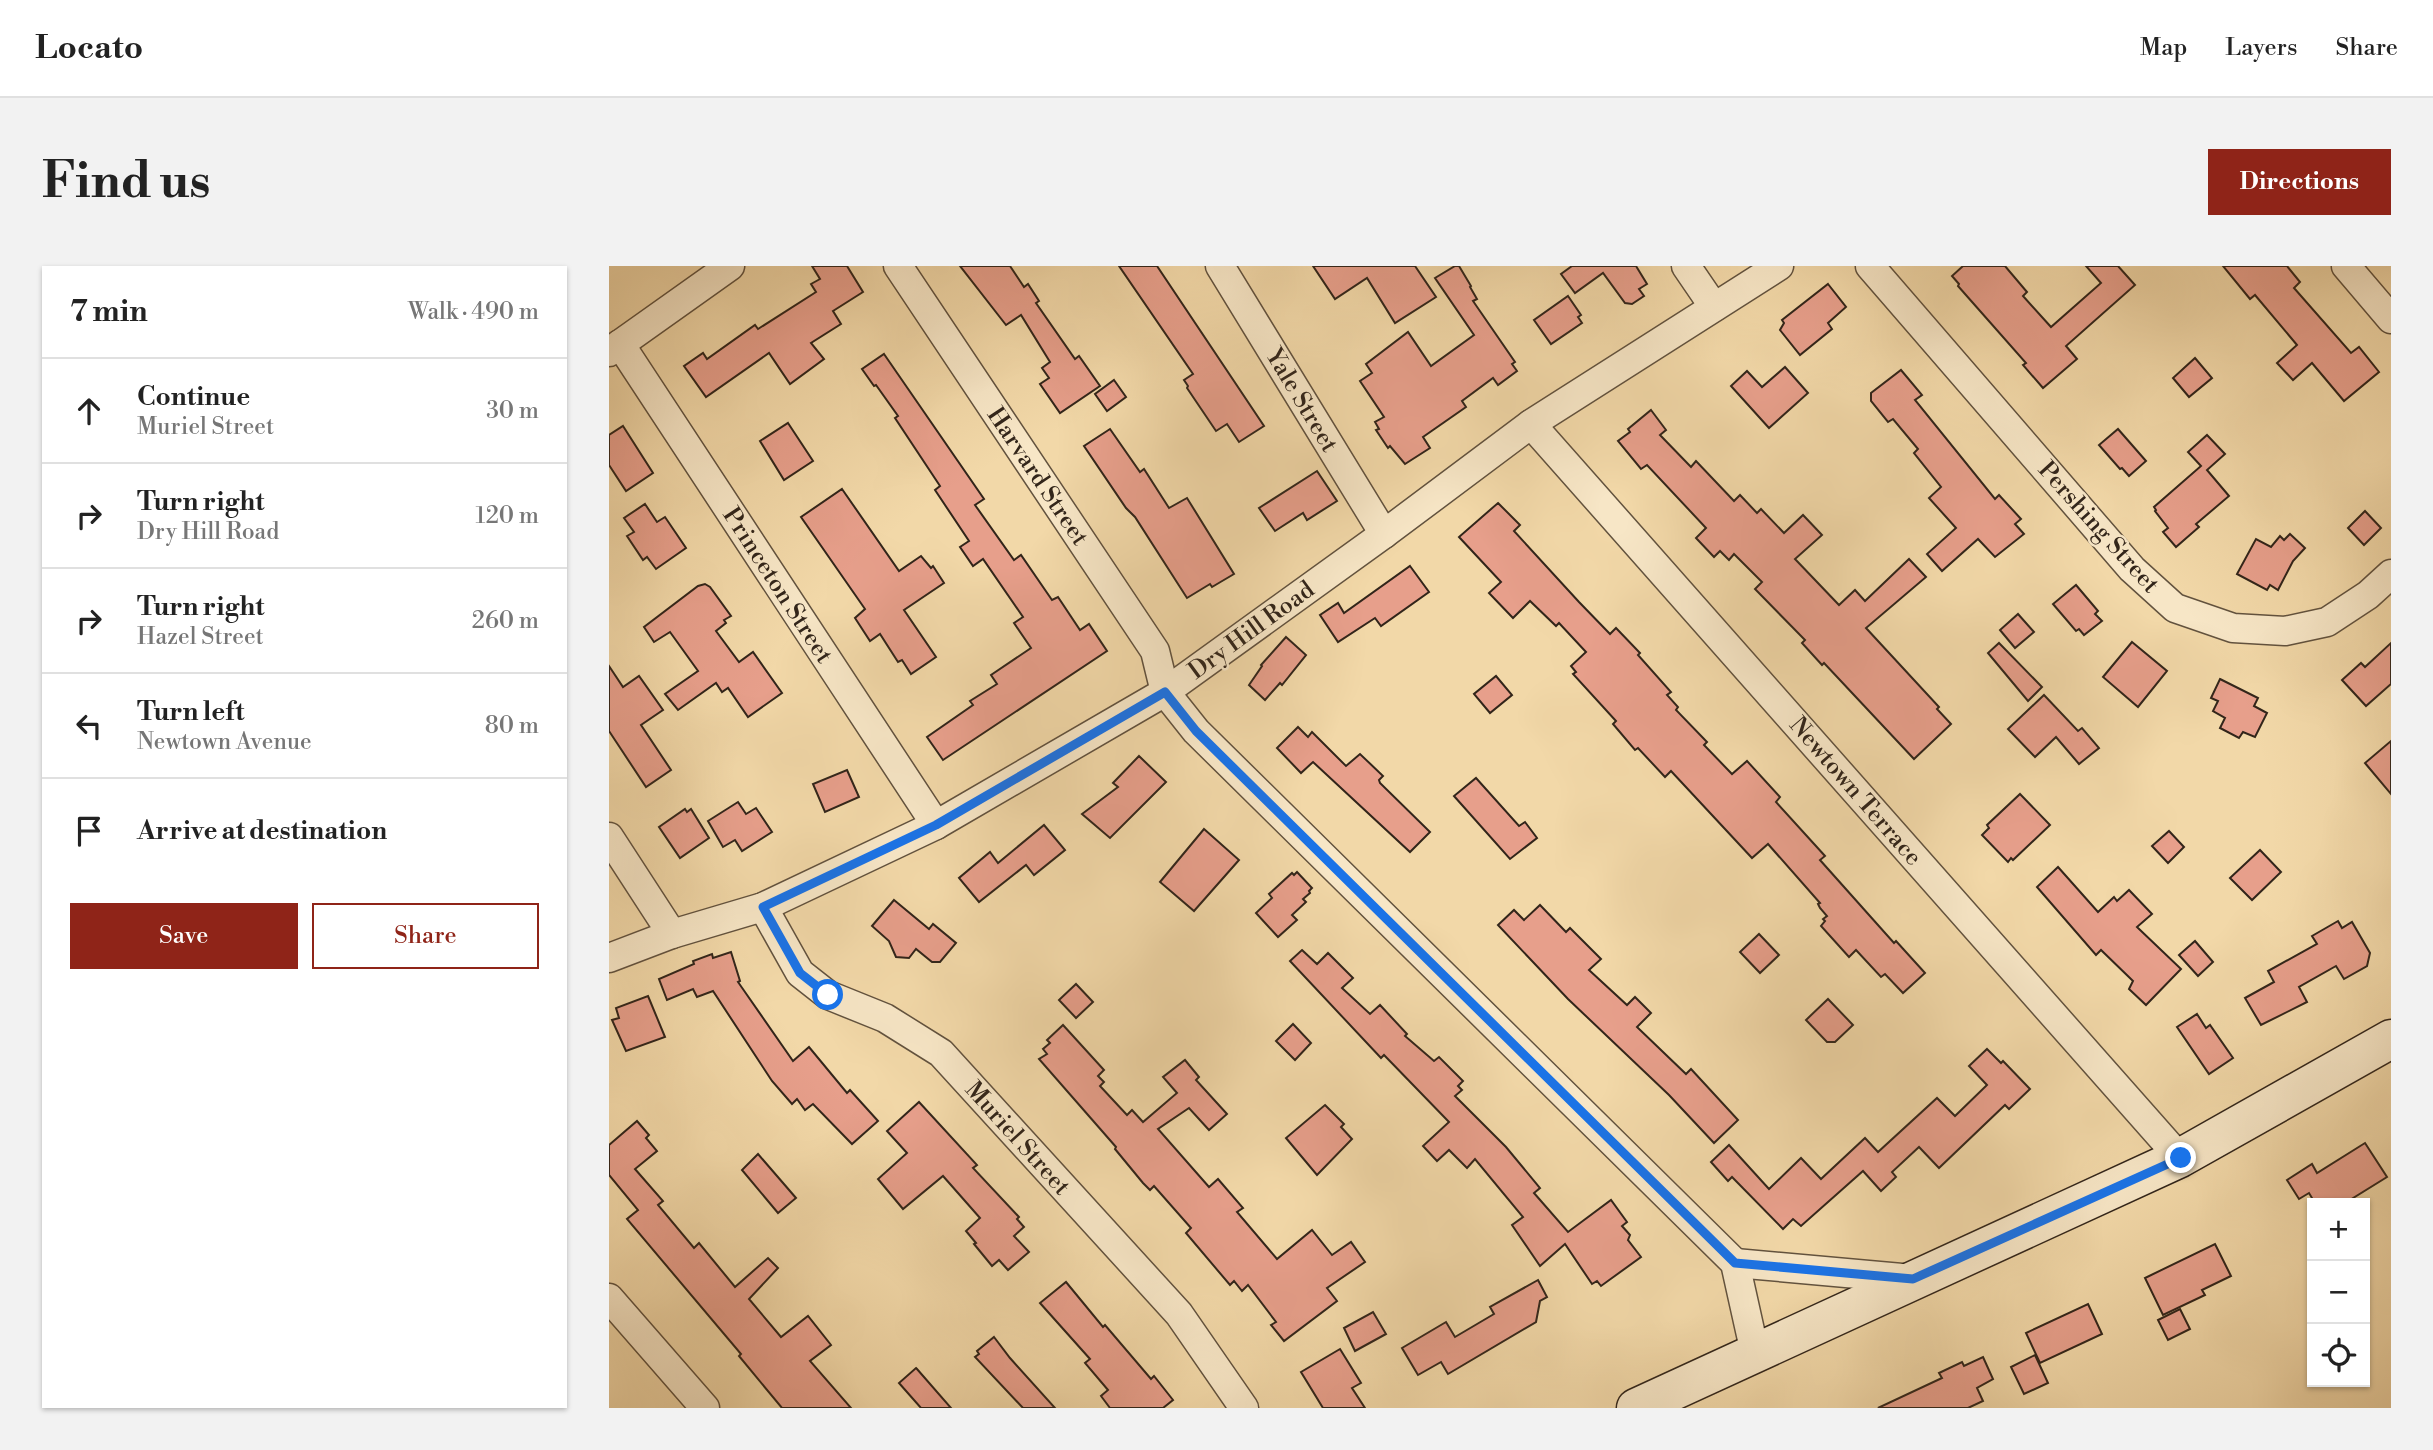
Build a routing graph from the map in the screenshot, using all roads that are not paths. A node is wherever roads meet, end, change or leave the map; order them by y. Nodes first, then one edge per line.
1 (730, 266) edge
2 (898, 266) edge
3 (1220, 266) edge
4 (1686, 266) edge
5 (1779, 266) edge
6 (1870, 266) edge
7 (2346, 266) edge
8 (1714, 307) junction
9 (2391, 319) edge
10 (615, 348) edge
11 (1531, 424) junction
12 (1384, 534) junction
13 (2391, 574) edge
14 (1165, 692) junction
15 (936, 825) junction
16 (609, 836) edge
17 (763, 907) junction
18 (672, 933) junction
19 (609, 958) edge
20 (2391, 1039) edge
21 (2181, 1158) junction
22 (1735, 1263) junction
23 (1913, 1279) junction
24 (609, 1298) edge
25 (1755, 1353) junction
26 (705, 1408) edge
27 (1244, 1408) edge
28 (1636, 1408) edge

1 - 10 street
2 - 14 street, Harvard Street
3 - 12 street, Yale Street
4 - 8 street
5 - 8 street, Dry Hill Road
6 - 13 street, Pershing Street
7 - 9 street
8 - 11 street, Dry Hill Road
10 - 15 street, Princeton Street
11 - 12 street, Dry Hill Road
11 - 21 street, Newtown Terrace
12 - 14 street, Dry Hill Road
14 - 15 street, Dry Hill Road
14 - 22 street
15 - 17 street, Dry Hill Road
16 - 18 street
17 - 18 street, Dry Hill Road
17 - 27 street, Muriel Street
18 - 19 street, Dry Hill Road
20 - 21 main road
21 - 23 main road
22 - 23 street
22 - 25 street
23 - 25 main road
24 - 26 street
25 - 28 main road

